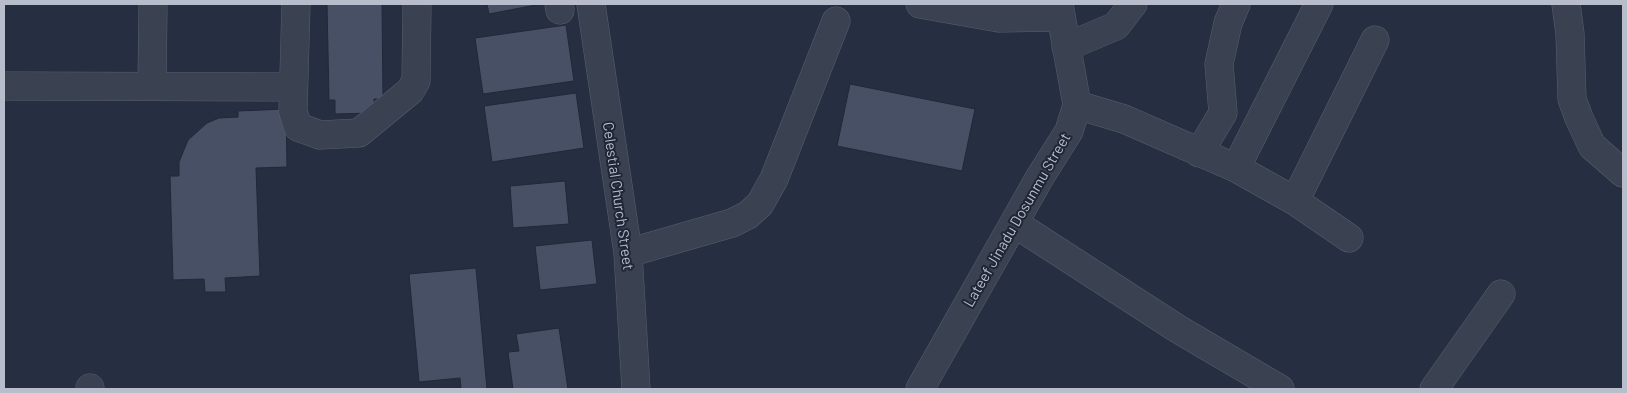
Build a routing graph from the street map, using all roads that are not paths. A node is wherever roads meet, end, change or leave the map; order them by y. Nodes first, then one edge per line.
1 (153, 4) edge
2 (296, 4) edge
3 (416, 4) edge
4 (591, 4) edge
5 (920, 4) edge
6 (1133, 4) edge
7 (1236, 4) edge
8 (1318, 4) edge
9 (1566, 4) edge
10 (1060, 10) edge
11 (836, 22) dead end
12 (1375, 40) dead end
13 (1066, 47) junction
14 (152, 85) junction
15 (4, 86) edge
16 (293, 87) junction
17 (1076, 105) junction
18 (1198, 153) junction
19 (1236, 168) junction
20 (1623, 173) edge
21 (1295, 201) junction
22 (1014, 223) junction
23 (1349, 238) dead end
24 (628, 253) junction
25 (1501, 294) dead end
26 (636, 389) edge
27 (920, 389) edge
28 (1280, 389) edge
29 (1434, 389) edge

1 - 14 street
2 - 16 street
3 - 16 street
4 - 24 street, Celestial Church Street
5 - 10 street
6 - 13 street
7 - 18 street
8 - 19 street
9 - 20 street
10 - 13 street
11 - 24 street
12 - 21 street
13 - 17 street
14 - 15 street
14 - 16 street
17 - 18 street
17 - 22 street, Lateef Jinadu Dosunmu Street
18 - 19 street
19 - 21 street
21 - 23 street
22 - 27 street, Lateef Jinadu Dosunmu Street
22 - 28 street
24 - 26 street, Celestial Church Street
25 - 29 street

